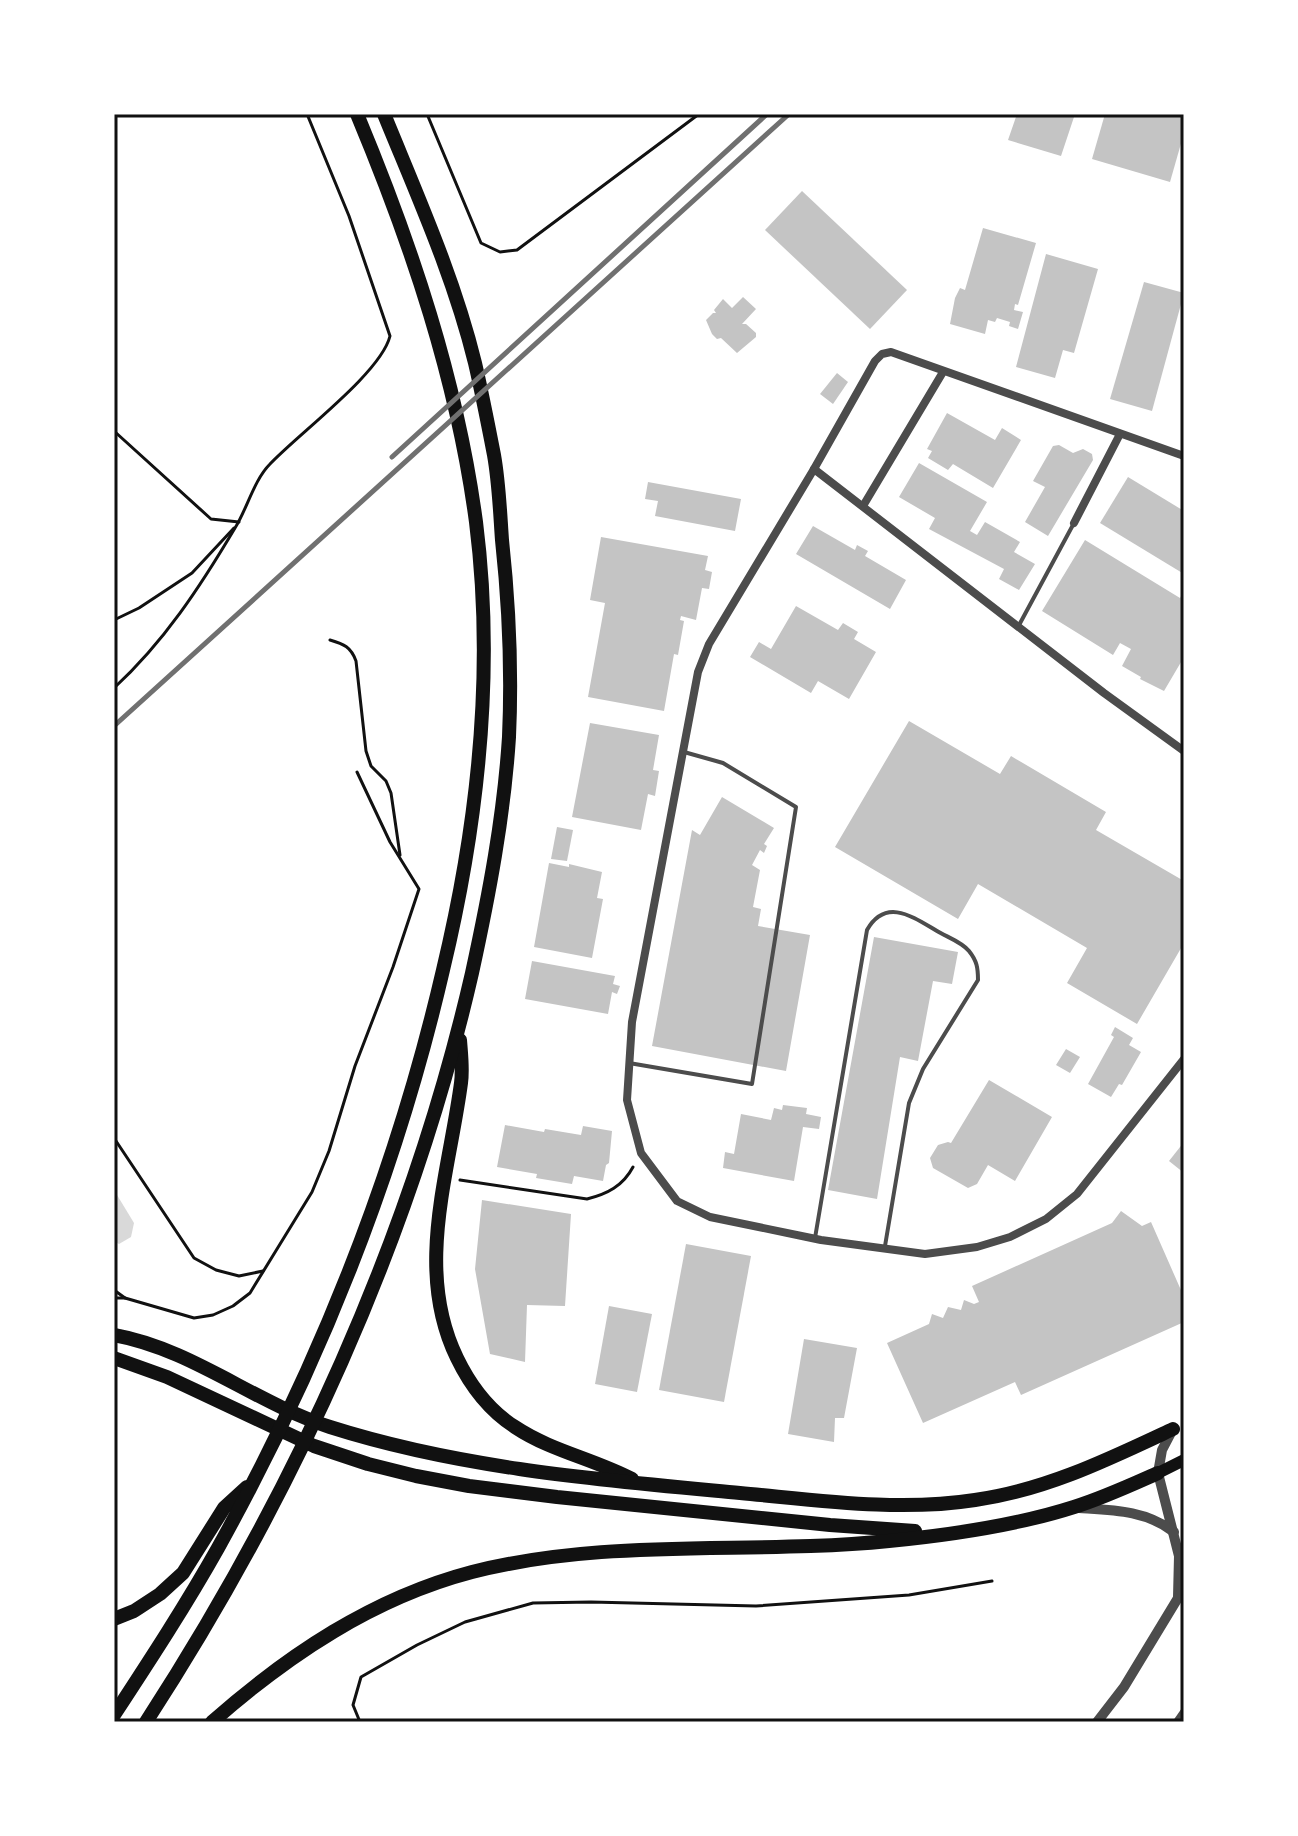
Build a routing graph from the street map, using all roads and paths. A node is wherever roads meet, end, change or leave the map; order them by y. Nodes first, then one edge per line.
1 (307, 114) edge
2 (357, 114) edge
3 (384, 114) edge
4 (427, 114) edge
5 (699, 114) edge
6 (943, 372) junction
7 (114, 431) edge
8 (1120, 434) junction
9 (1184, 456) edge
10 (814, 469) junction
11 (863, 506) junction
12 (239, 522) junction
13 (1074, 523) joint
14 (114, 620) edge
15 (1018, 627) junction
16 (330, 640) dead end
17 (114, 688) edge
18 (682, 751) junction
19 (1184, 751) edge
20 (357, 772) dead end
21 (401, 860) junction
22 (460, 1024) junction
23 (1184, 1059) edge
24 (629, 1063) junction
25 (114, 1138) edge
26 (641, 1153) junction
27 (460, 1180) dead end
28 (815, 1239) junction
29 (885, 1249) junction
30 (263, 1271) junction
31 (114, 1290) edge
32 (114, 1298) edge
33 (125, 1298) junction
34 (114, 1335) edge
35 (114, 1358) edge
36 (1178, 1426) edge
37 (1184, 1460) edge
38 (1158, 1473) junction
39 (254, 1480) junction
40 (642, 1484) junction
41 (1073, 1507) junction
42 (1175, 1533) junction
43 (941, 1534) junction
44 (992, 1581) dead end
45 (1181, 1593) edge
46 (114, 1619) edge
47 (1184, 1712) edge
48 (114, 1715) edge
49 (146, 1722) edge
50 (212, 1722) edge
51 (360, 1722) edge
52 (1097, 1722) edge
53 (1177, 1722) edge

1 - 12 path
2 - 39 highway
3 - 22 highway
4 - 5 path
6 - 8 street
6 - 10 street
6 - 11 street
7 - 12 path
8 - 9 street
8 - 13 street
10 - 11 street
10 - 18 street
11 - 15 street
12 - 14 path
12 - 17 path
13 - 15 lane
15 - 19 street
16 - 21 path
18 - 24 street
18 - 24 lane
20 - 21 path
21 - 30 path
22 - 40 highway
22 - 49 highway
23 - 29 street
24 - 26 street
25 - 30 path
26 - 27 path
26 - 28 street
28 - 29 street
28 - 29 lane
30 - 33 path
31 - 33 path
32 - 33 path
34 - 40 highway
35 - 43 highway
36 - 38 street
36 - 40 highway
37 - 38 main road
38 - 41 highway
38 - 42 street
39 - 46 highway
39 - 48 highway
41 - 42 street
41 - 43 highway
42 - 45 street
43 - 50 highway
44 - 51 path
45 - 52 street
47 - 53 street

